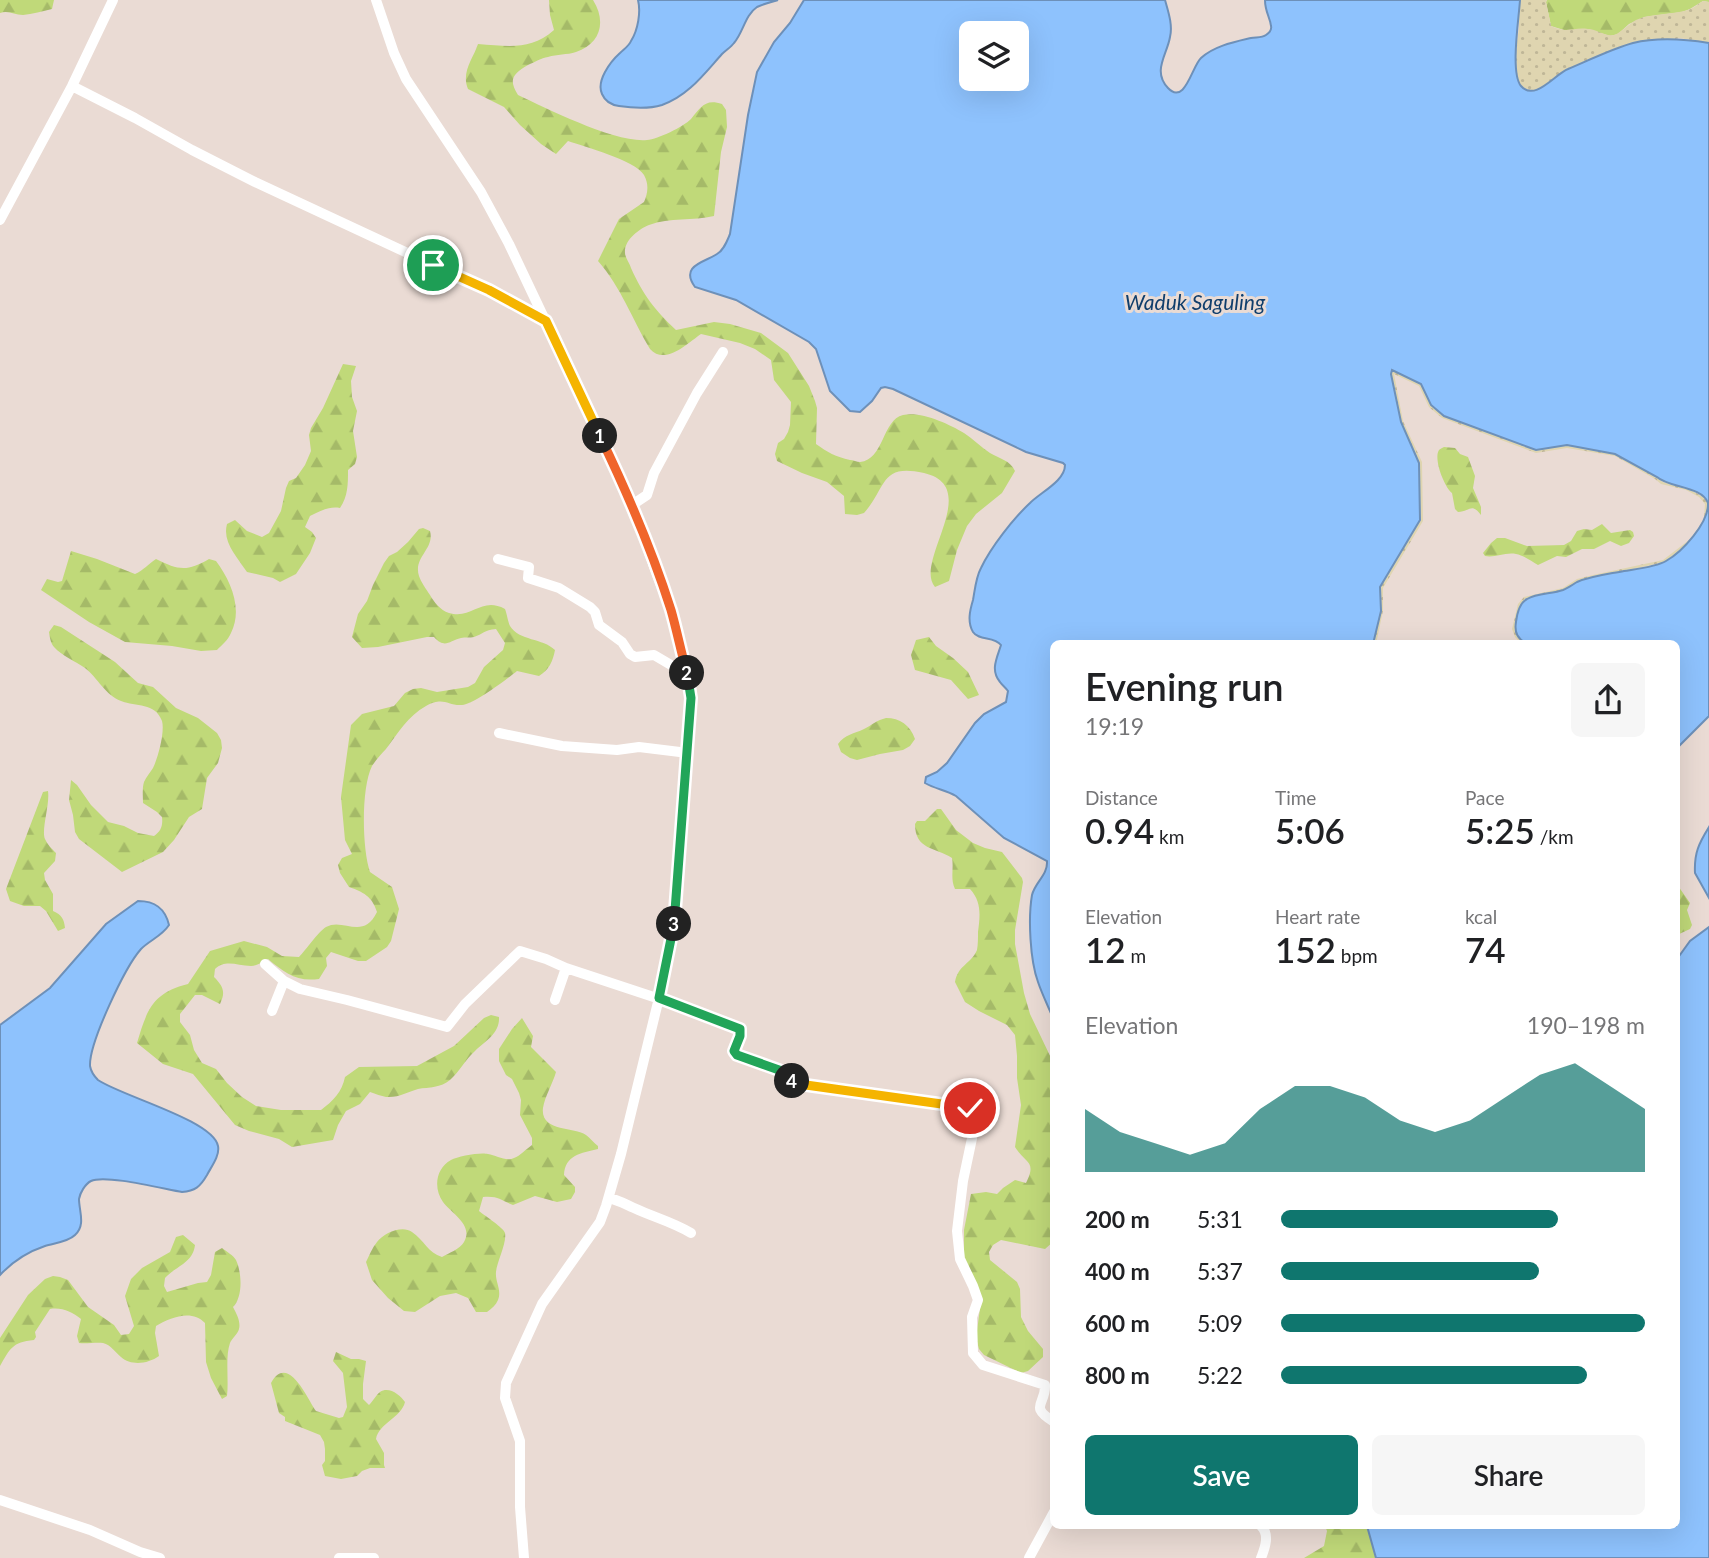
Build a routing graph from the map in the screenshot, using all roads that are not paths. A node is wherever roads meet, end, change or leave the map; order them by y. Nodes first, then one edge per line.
1 (113, 0) edge
2 (376, 0) edge
3 (72, 86) junction
4 (0, 220) edge
5 (546, 321) junction
6 (723, 352) dead end
7 (632, 505) junction
8 (498, 559) dead end
9 (688, 676) junction
10 (499, 733) dead end
11 (688, 753) junction
12 (265, 964) dead end
13 (566, 968) junction
14 (284, 981) junction
15 (659, 998) junction
16 (555, 1000) dead end
17 (272, 1011) dead end
18 (608, 1198) junction
19 (691, 1233) dead end
20 (1050, 1420) edge
21 (0, 1500) edge
22 (1050, 1520) edge
23 (1264, 1529) edge
24 (160, 1558) edge
25 (339, 1558) edge
26 (374, 1558) edge
27 (524, 1558) edge
28 (1029, 1558) edge
29 (1261, 1558) edge

1 - 3 street
2 - 5 street
3 - 4 street
3 - 5 street
5 - 7 street
6 - 7 street
7 - 9 street
8 - 9 street
9 - 11 street
10 - 11 street
11 - 15 street
12 - 14 street
13 - 14 street
13 - 15 street
13 - 16 street
14 - 17 street
15 - 18 street
15 - 20 street
18 - 19 street
18 - 27 street
21 - 24 street
22 - 28 street
23 - 29 street
25 - 26 street

